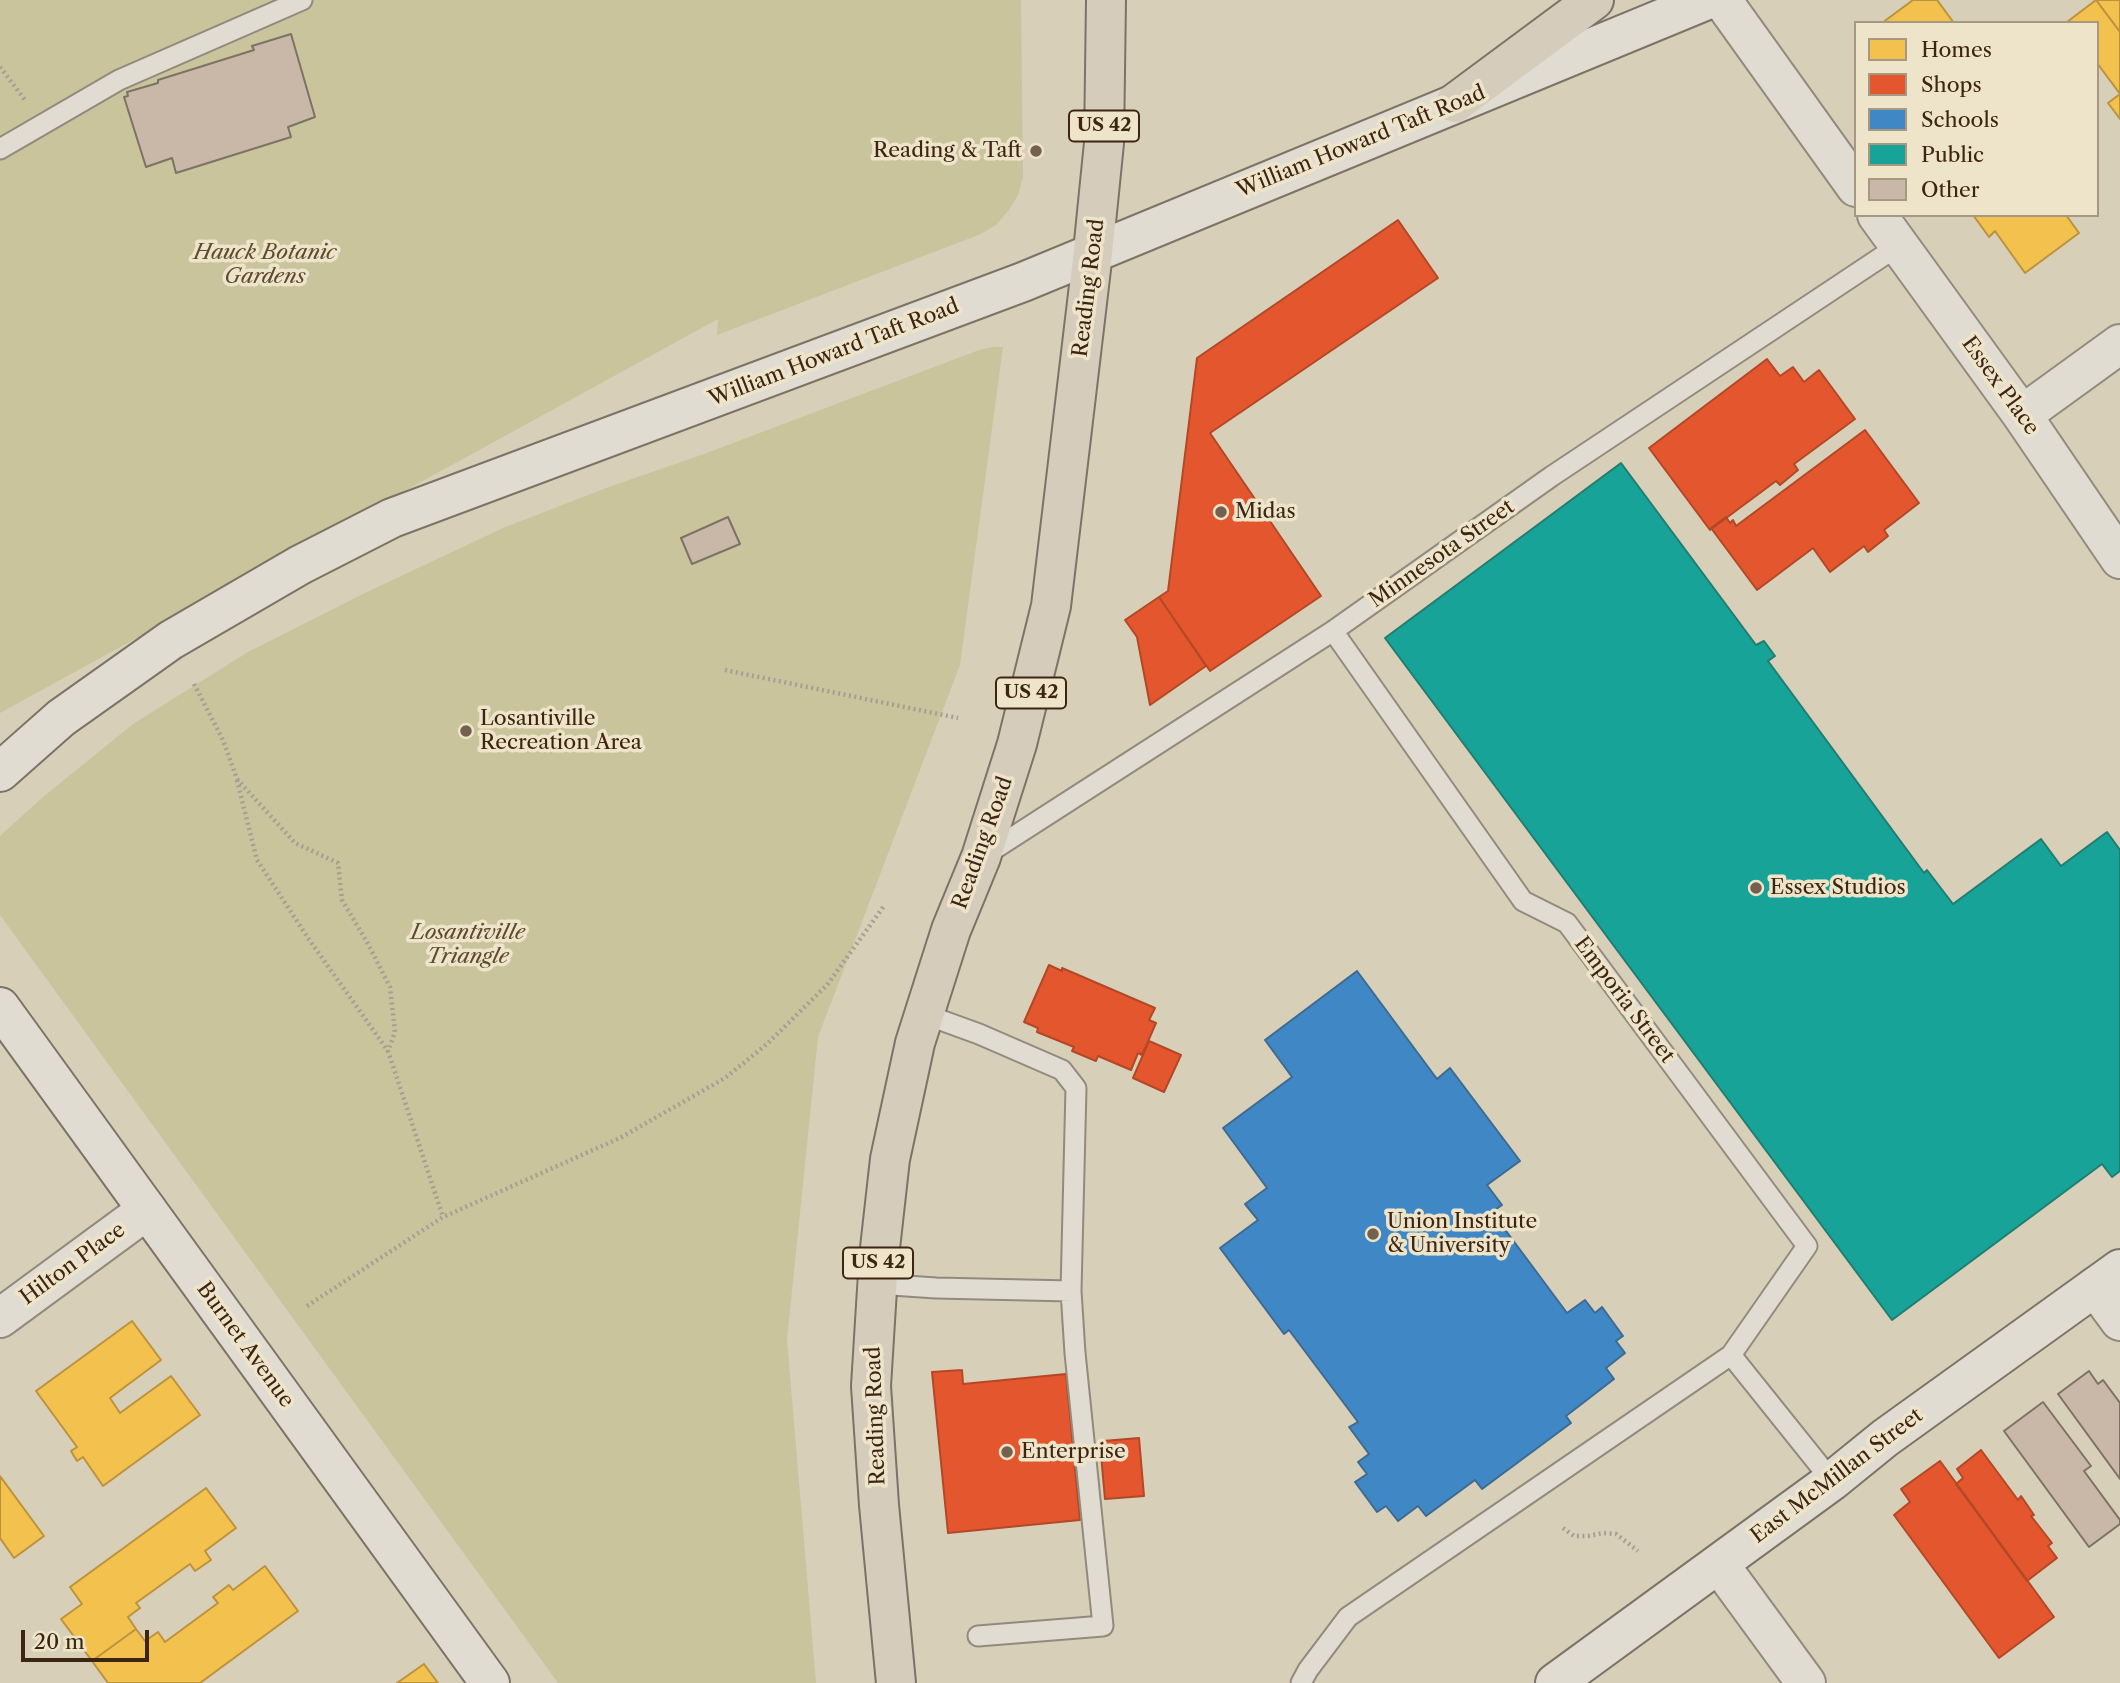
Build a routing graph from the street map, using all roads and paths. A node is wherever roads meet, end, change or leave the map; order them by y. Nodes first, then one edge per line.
1 (302, 0) edge
2 (1106, 0) edge
3 (1594, 0) edge
4 (1707, 0) edge
5 (1722, 0) edge
6 (0, 67) edge
7 (1455, 103) junction
8 (41, 125) junction
9 (0, 149) edge
10 (1854, 184) edge
11 (1878, 217) edge
12 (1898, 246) junction
13 (1093, 251) junction
14 (2120, 344) edge
15 (2022, 415) junction
16 (2120, 559) edge
17 (1333, 631) junction
18 (725, 670) dead end
19 (194, 684) dead end
20 (958, 718) dead end
21 (0, 772) edge
22 (237, 779) junction
23 (981, 857) junction
24 (884, 906) dead end
25 (0, 1007) edge
26 (924, 1014) junction
27 (388, 1051) junction
28 (147, 1210) junction
29 (443, 1217) junction
30 (2107, 1278) edge
31 (877, 1284) junction
32 (1071, 1291) junction
33 (307, 1306) dead end
34 (0, 1318) edge
35 (2120, 1321) edge
36 (1731, 1355) junction
37 (1832, 1481) junction
38 (1563, 1528) dead end
39 (1638, 1551) dead end
40 (1719, 1564) junction
41 (978, 1636) dead end
42 (490, 1683) edge
43 (896, 1683) edge
44 (1301, 1683) edge
45 (1555, 1683) edge
46 (1806, 1683) edge

1 - 8 lane
2 - 13 main road, Reading Road / US 42
3 - 7 main road
4 - 7 main road, William Howard Taft Road
5 - 10 main road
6 - 8 path
7 - 13 main road, William Howard Taft Road
8 - 9 lane
11 - 12 main road, Essex Place
12 - 15 main road, Essex Place
12 - 17 lane, Minnesota Street
13 - 21 main road, William Howard Taft Road
13 - 23 main road, Reading Road / US 42
14 - 15 main road
15 - 16 main road, Essex Place
17 - 23 lane, Minnesota Street
17 - 36 lane, Emporia Street
18 - 20 path
19 - 22 path
22 - 27 path
22 - 27 path
23 - 26 main road, Reading Road / US 42
24 - 29 path
25 - 28 main road, Burnet Avenue
26 - 31 main road, Reading Road / US 42
26 - 32 lane
27 - 29 path
28 - 34 main road, Hilton Place
28 - 42 main road, Burnet Avenue
29 - 33 path
30 - 35 main road
30 - 37 main road, East McMillan Street
31 - 32 lane
31 - 43 main road, Reading Road / US 42
32 - 41 lane
36 - 37 lane
36 - 44 lane
37 - 40 main road, East McMillan Street
38 - 39 path
40 - 45 main road, East McMillan Street
40 - 46 main road

